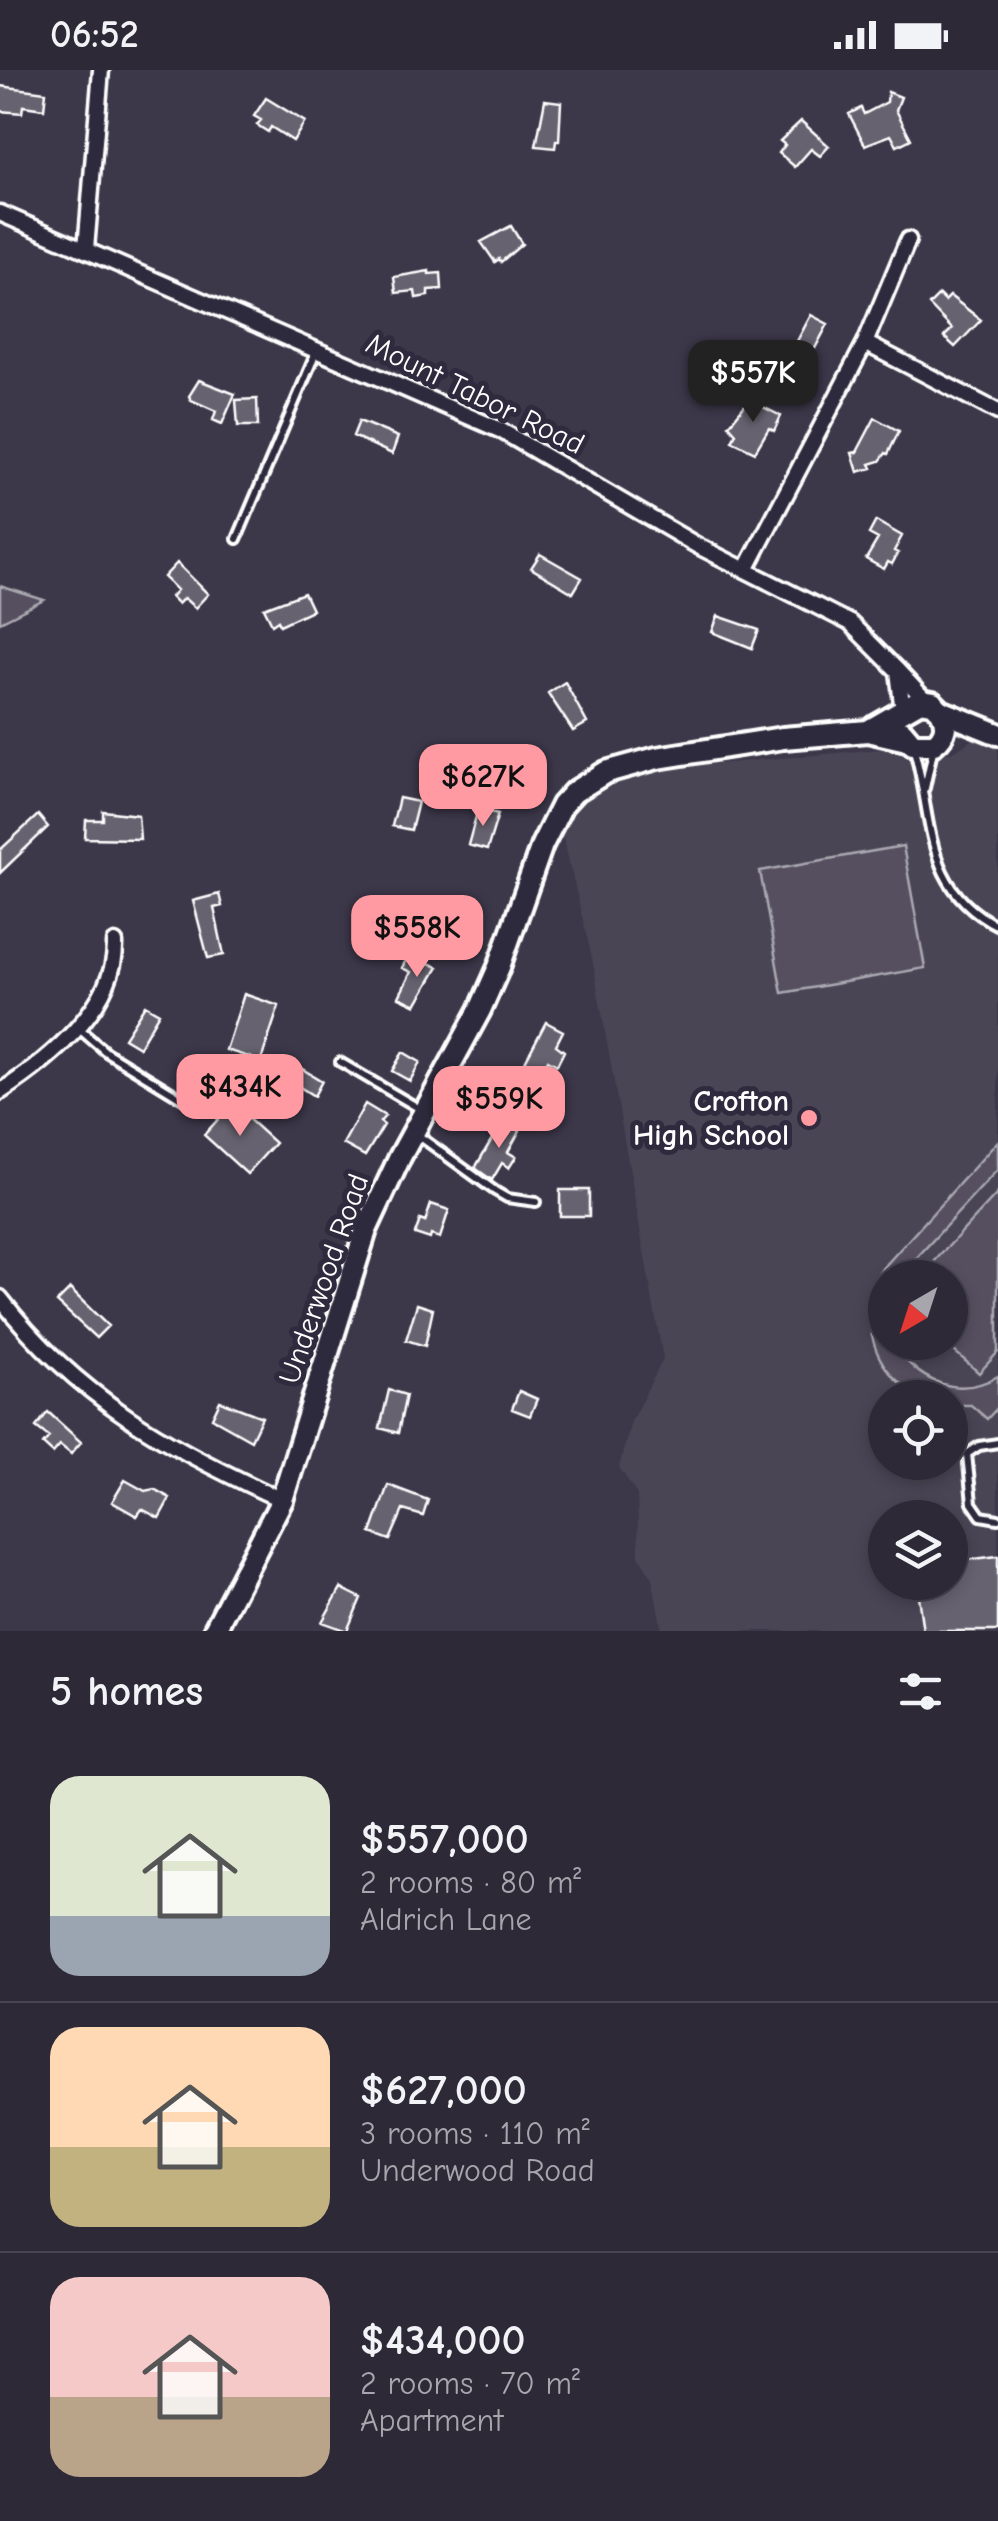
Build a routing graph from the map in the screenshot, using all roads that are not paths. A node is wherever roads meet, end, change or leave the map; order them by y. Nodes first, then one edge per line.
1 (101, 70) edge
2 (0, 212) edge
3 (908, 240) dead end
4 (86, 249) junction
5 (865, 343) junction
6 (318, 348) junction
7 (998, 412) edge
8 (237, 539) dead end
9 (746, 570) junction
10 (898, 671) junction
11 (934, 706) junction
12 (903, 713) junction
13 (868, 731) junction
14 (993, 732) edge
15 (923, 742) junction
16 (925, 789) junction
17 (998, 926) edge
18 (115, 943) dead end
19 (76, 1026) junction
20 (340, 1062) dead end
21 (237, 1082) dead end
22 (0, 1092) edge
23 (426, 1112) junction
24 (414, 1133) junction
25 (536, 1202) dead end
26 (0, 1298) edge
27 (998, 1443) edge
28 (282, 1500) junction
29 (998, 1520) edge
30 (214, 1631) edge

1 - 4 street
2 - 4 street, Mount Tabor Road
3 - 5 street
4 - 6 street, Mount Tabor Road
5 - 7 street
5 - 9 street
6 - 8 lane
6 - 9 street, Mount Tabor Road
9 - 10 street, Mount Tabor Road
10 - 11 street, Mount Tabor Road
10 - 12 street
11 - 12 street
11 - 14 street, Underwood Road
11 - 15 street
12 - 13 street, Underwood Road
12 - 15 street
13 - 15 street, Underwood Road
13 - 23 street, Underwood Road
14 - 15 street, Underwood Road
15 - 16 lane
15 - 16 lane
16 - 17 lane
18 - 19 street
19 - 21 lane
19 - 22 street
20 - 23 lane
23 - 24 street, Underwood Road
24 - 25 lane
24 - 28 street, Underwood Road
26 - 28 street
27 - 29 lane
28 - 30 street, Underwood Road

